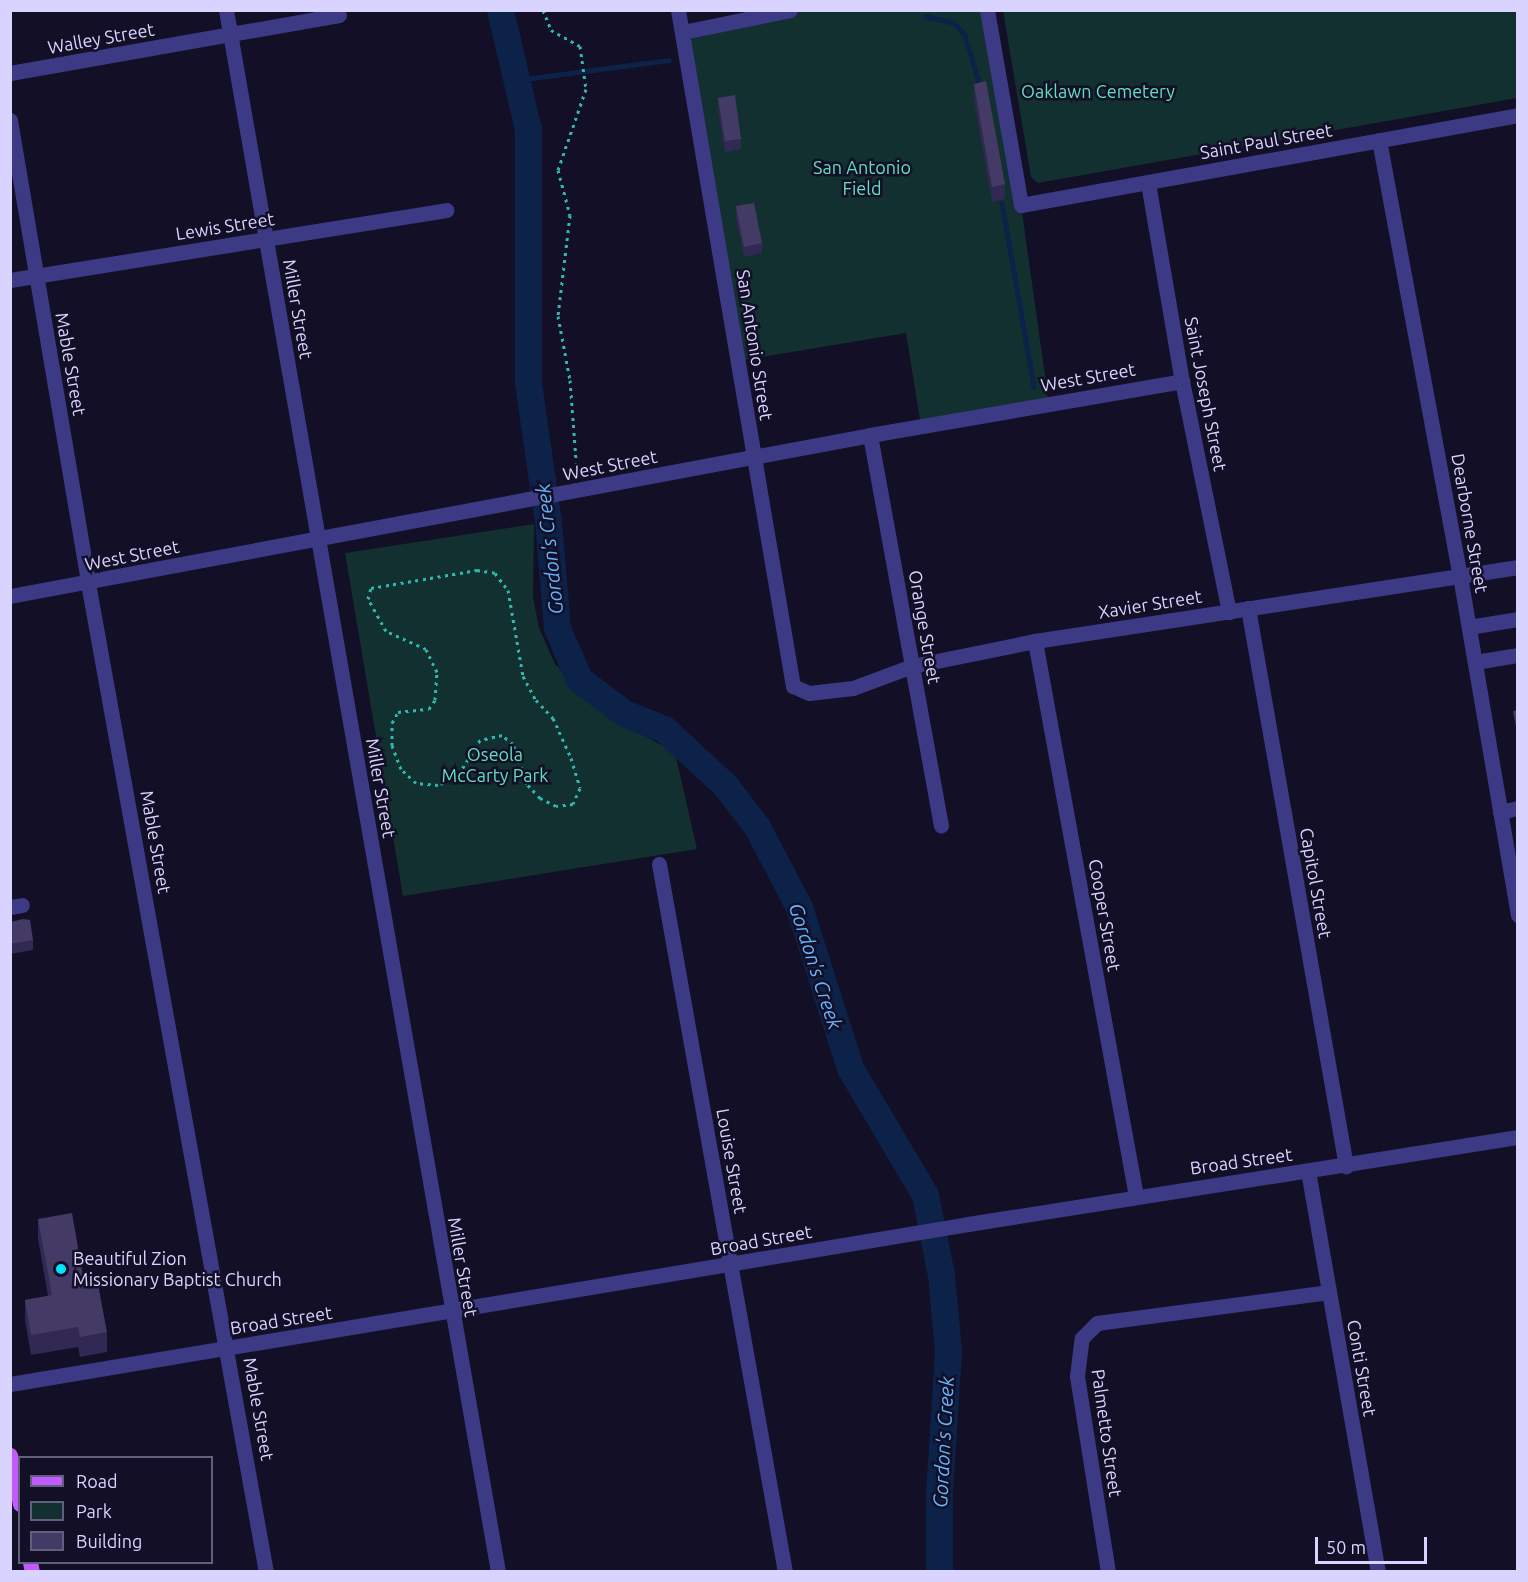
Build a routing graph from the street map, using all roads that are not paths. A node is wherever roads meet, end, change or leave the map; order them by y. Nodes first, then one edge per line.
1 (226, 10) edge
2 (678, 10) edge
3 (790, 10) edge
4 (987, 10) edge
5 (339, 15) dead end
6 (682, 32) junction
7 (231, 35) junction
8 (10, 73) edge
9 (1518, 116) edge
10 (10, 120) edge
11 (1379, 140) junction
12 (1148, 183) junction
13 (446, 210) dead end
14 (267, 239) junction
15 (36, 275) junction
16 (10, 280) edge
17 (1182, 381) junction
18 (870, 435) junction
19 (754, 457) junction
20 (318, 539) junction
21 (1518, 567) edge
22 (1460, 576) junction
23 (88, 583) junction
24 (10, 596) edge
25 (1248, 608) junction
26 (1229, 612) junction
27 (1518, 618) edge
28 (1469, 627) junction
29 (1035, 641) junction
30 (1518, 654) edge
31 (1475, 662) junction
32 (912, 666) junction
33 (793, 686) joint
34 (1518, 808) edge
35 (1500, 812) junction
36 (941, 826) dead end
37 (659, 864) dead end
38 (1518, 915) edge
39 (1518, 1137) edge
40 (1346, 1166) junction
41 (1308, 1171) junction
42 (1136, 1196) junction
43 (731, 1264) junction
44 (1329, 1292) junction
45 (451, 1312) junction
46 (229, 1348) junction
47 (10, 1384) edge
48 (10, 1455) edge
49 (18, 1494) edge
50 (266, 1572) edge
51 (498, 1572) edge
52 (785, 1572) edge
53 (1108, 1572) edge
54 (1378, 1572) edge

1 - 7 street, Miller Street
2 - 6 street, San Antonio Street
3 - 6 street
4 - 12 street, Saint Paul Street
5 - 7 street, Walley Street
6 - 19 street, San Antonio Street
7 - 8 street, Walley Street
7 - 14 street, Miller Street
9 - 11 street, Saint Paul Street
10 - 15 street, Mable Street
11 - 12 street, Saint Paul Street
11 - 22 street, Dearborne Street
12 - 17 street, Saint Joseph Street
13 - 14 street, Lewis Street
14 - 15 street, Lewis Street
14 - 20 street, Miller Street
15 - 16 street, Lewis Street
15 - 23 street, Mable Street
17 - 18 street, West Street
17 - 26 street, Saint Joseph Street
18 - 19 street, West Street
18 - 32 street, Orange Street
19 - 20 street, West Street
19 - 33 street, San Antonio Street
20 - 23 street, West Street
20 - 45 street, Miller Street
21 - 22 street, Xavier Street
22 - 25 street, Xavier Street
22 - 28 street, Dearborne Street
23 - 24 street, West Street
23 - 46 street, Mable Street
25 - 26 street, Xavier Street
25 - 40 street, Capitol Street
26 - 29 street, Xavier Street
27 - 28 street
28 - 31 street, Dearborne Street
29 - 32 street, Xavier Street
29 - 42 street, Cooper Street
30 - 31 street
31 - 35 street, Dearborne Street
32 - 33 street, Xavier Street
32 - 36 street, Orange Street
34 - 35 street
35 - 38 street, Dearborne Street
37 - 43 street, Louise Street
39 - 40 street, Broad Street
40 - 41 street, Broad Street
41 - 42 street, Broad Street
41 - 44 street, Conti Street
42 - 43 street, Broad Street
43 - 45 street, Broad Street
43 - 52 street, Louise Street
44 - 53 street, Palmetto Street
44 - 54 street, Conti Street
45 - 46 street, Broad Street
45 - 51 street, Miller Street
46 - 47 street, Broad Street
46 - 50 street, Mable Street
48 - 49 main road

